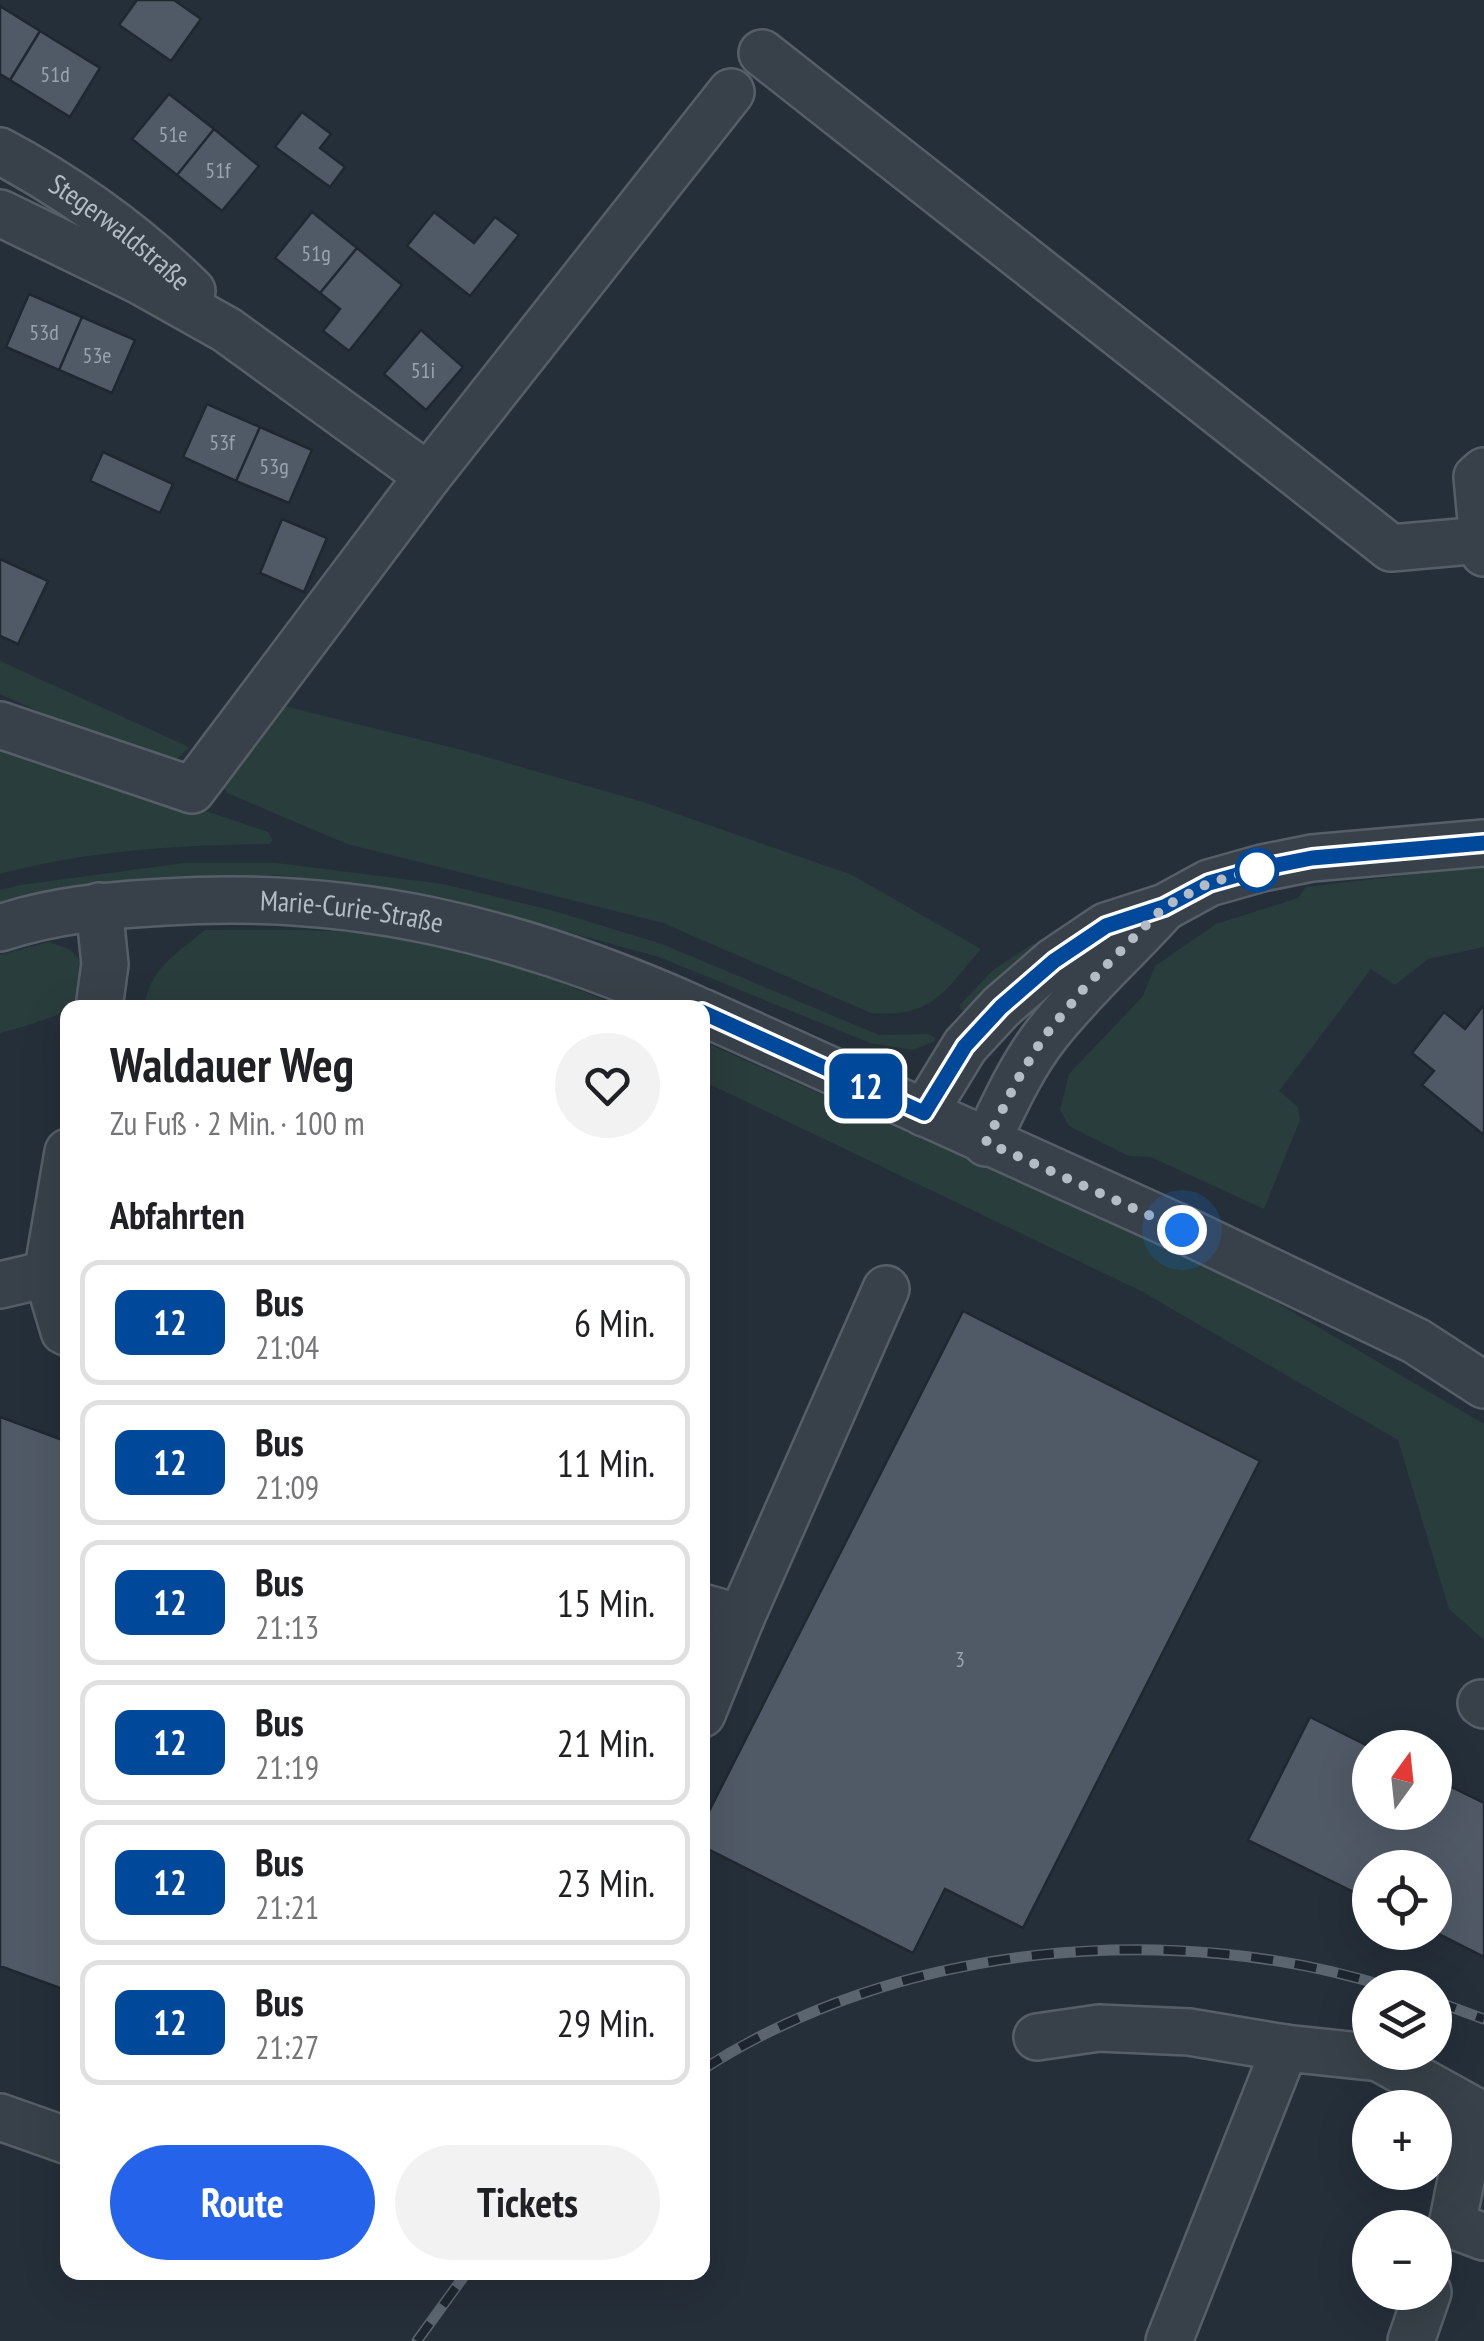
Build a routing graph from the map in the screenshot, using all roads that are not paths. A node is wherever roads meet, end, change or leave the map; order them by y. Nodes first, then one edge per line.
1 (762, 53) dead end
2 (731, 92) dead end
3 (0, 151) edge
4 (0, 213) edge
5 (226, 330) junction
6 (1484, 471) edge
7 (428, 476) junction
8 (1483, 540) edge
9 (1484, 552) edge
10 (0, 725) edge
11 (1484, 843) edge
12 (99, 906) junction
13 (1164, 907) junction
14 (0, 928) edge
15 (100, 1000) edge
16 (675, 1000) edge
17 (710, 1016) edge
18 (924, 1113) junction
19 (986, 1142) junction
20 (60, 1198) edge
21 (47, 1274) junction
22 (0, 1284) edge
23 (886, 1289) dead end
24 (60, 1318) edge
25 (1484, 1384) edge
26 (722, 1613) edge
27 (710, 1674) edge
28 (1037, 2037) dead end
29 (1285, 2048) junction
30 (0, 2118) edge
31 (60, 2139) edge
32 (1468, 2231) edge
33 (1452, 2251) edge
34 (1422, 2310) edge
35 (1169, 2341) edge
36 (1411, 2341) edge

1 - 8 street
2 - 7 street
3 - 5 street, Stegerwaldstraße
4 - 5 street, Stegerwaldstraße
5 - 7 street, Stegerwaldstraße
6 - 8 street
7 - 10 street
8 - 9 street
11 - 13 street
12 - 14 street, Marie-Curie-Straße
12 - 15 street
12 - 16 street, Marie-Curie-Straße
13 - 18 street
13 - 19 street
17 - 18 street
18 - 19 street
19 - 25 street
20 - 21 street
21 - 22 street
21 - 24 street
23 - 26 street
26 - 27 street
28 - 29 street
29 - 32 street
29 - 35 street
30 - 31 street
32 - 33 street
34 - 36 street

